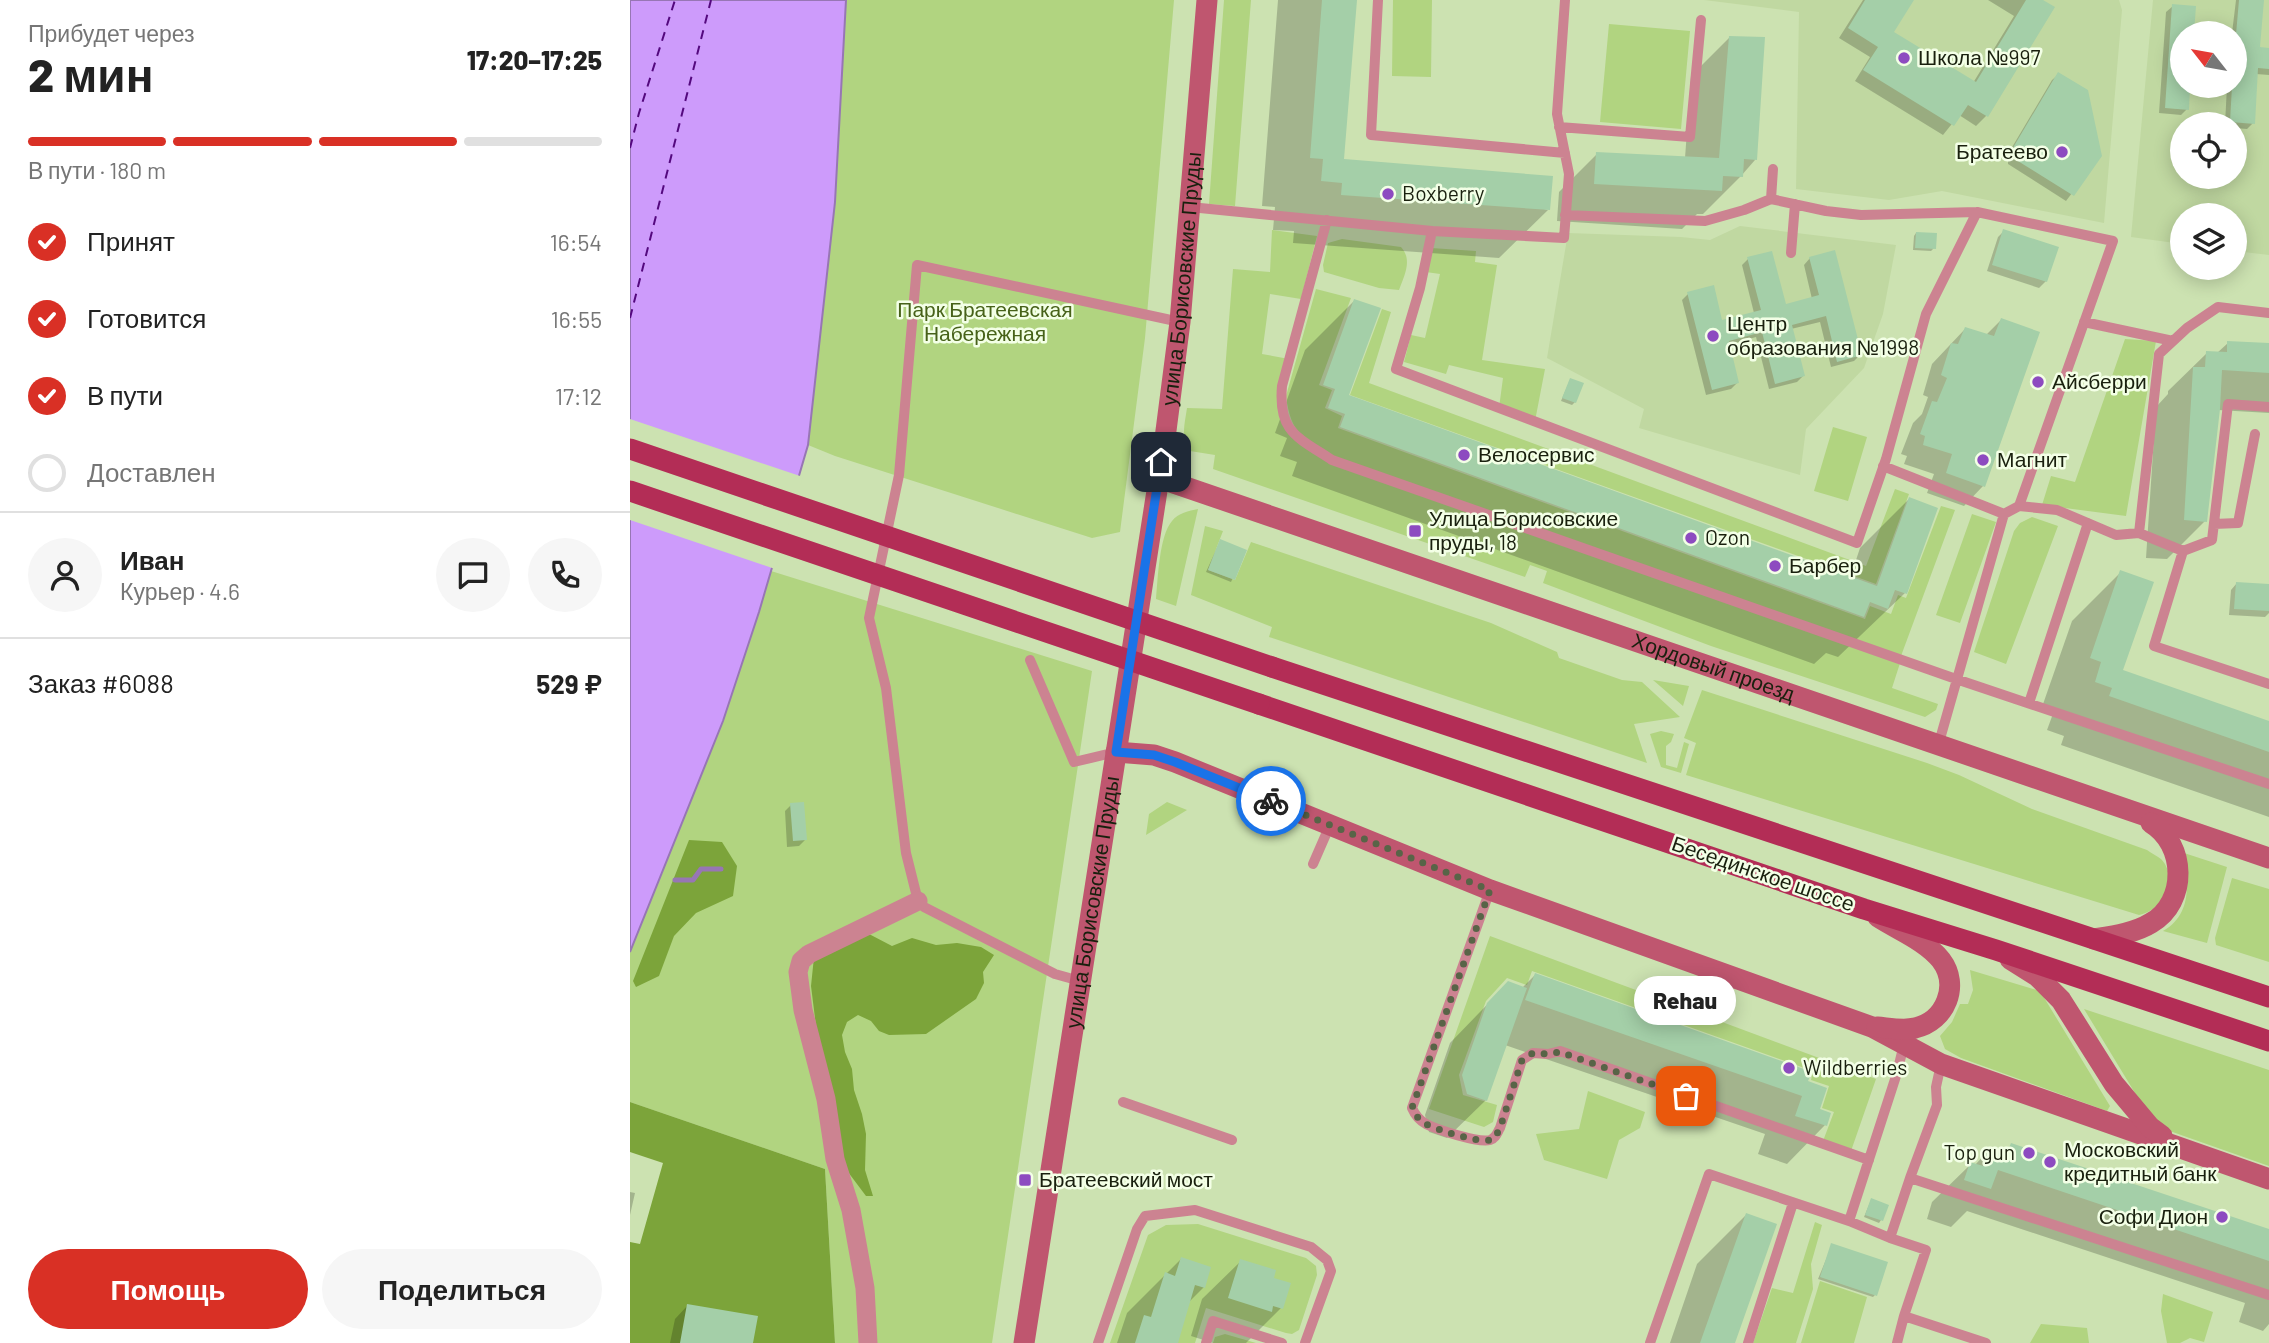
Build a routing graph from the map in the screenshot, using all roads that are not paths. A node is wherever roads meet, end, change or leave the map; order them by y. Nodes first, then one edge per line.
1 (1207, 0) edge
2 (1378, 0) edge
3 (1565, 0) edge
4 (1701, 20) dead end
5 (1559, 127) junction
6 (1564, 152) junction
7 (1773, 169) dead end
8 (1771, 199) junction
9 (1795, 204) junction
10 (1191, 207) junction
11 (1978, 212) junction
12 (1565, 215) junction
13 (1327, 220) junction
14 (1432, 230) junction
15 (1791, 253) dead end
16 (2269, 313) edge
17 (1180, 322) junction
18 (2084, 322) junction
19 (2173, 341) junction
20 (2269, 407) edge
21 (2255, 434) dead end
22 (630, 449) edge
23 (1883, 466) junction
24 (1159, 478) junction
25 (630, 491) edge
26 (2020, 506) junction
27 (2004, 514) junction
28 (2088, 523) junction
29 (2214, 524) junction
30 (2139, 533) junction
31 (2183, 551) junction
32 (1030, 660) dead end
33 (1956, 678) junction
34 (2269, 684) edge
35 (2029, 703) junction
36 (1938, 746) junction
37 (1116, 752) junction
38 (2269, 783) edge
39 (2134, 813) junction
40 (1330, 825) junction
41 (2269, 858) edge
42 (1312, 864) dead end
43 (1490, 890) junction
44 (918, 901) junction
45 (1864, 909) junction
46 (2094, 939) junction
47 (1996, 950) junction
48 (1081, 981) junction
49 (2269, 997) edge
50 (1872, 1027) junction
51 (2269, 1041) edge
52 (1904, 1044) junction
53 (1941, 1064) junction
54 (1123, 1102) dead end
55 (1232, 1140) dead end
56 (2172, 1144) junction
57 (1869, 1160) junction
58 (1910, 1178) junction
59 (2269, 1178) edge
60 (1793, 1203) junction
61 (1849, 1221) junction
62 (1891, 1238) junction
63 (2269, 1296) edge
64 (1904, 1316) junction
65 (867, 1343) edge
66 (1024, 1343) edge
67 (1098, 1343) edge
68 (1206, 1343) edge
69 (1282, 1343) edge
70 (1305, 1343) edge
71 (1650, 1343) edge
72 (1748, 1343) edge
73 (1898, 1343) edge
74 (1986, 1343) edge

1 - 10 main road, улица Борисовские Пруды
2 - 6 lane
3 - 5 lane
4 - 5 lane
5 - 6 lane
6 - 12 lane
7 - 8 lane
8 - 9 lane
8 - 12 lane
9 - 11 lane
9 - 15 lane
10 - 13 lane
10 - 17 main road, улица Борисовские Пруды
11 - 18 lane
11 - 23 lane
12 - 14 lane
13 - 14 lane
13 - 33 lane
14 - 23 lane
16 - 19 lane
17 - 24 main road, улица Борисовские Пруды
17 - 44 lane
18 - 19 lane
18 - 26 lane
19 - 30 lane
20 - 29 lane
21 - 29 lane
22 - 46 main road, Бесединское шоссе, bridge
23 - 27 lane
24 - 36 main road, Хордовый проезд
24 - 37 main road, улица Борисовские Пруды
25 - 45 main road, Бесединское шоссе, bridge
26 - 27 lane
26 - 28 lane
27 - 33 lane
28 - 30 lane
28 - 35 lane
29 - 31 lane
30 - 31 lane
31 - 34 lane
32 - 37 lane
33 - 35 lane
33 - 36 lane
35 - 38 lane
36 - 39 main road, Хордовый проезд
37 - 40 main road
37 - 48 main road, улица Борисовские Пруды
39 - 41 main road, Хордовый проезд
39 - 46 main road
40 - 42 lane
40 - 43 main road
43 - 50 main road
43 - 57 lane
44 - 48 lane
44 - 65 street
45 - 47 main road, Бесединское шоссе
45 - 50 main road
46 - 49 main road, Бесединское шоссе
47 - 51 main road, Бесединское шоссе
47 - 56 main road
48 - 66 main road, улица Борисовские Пруды
50 - 52 main road
52 - 53 main road
52 - 57 lane
53 - 56 main road
53 - 58 lane
54 - 55 lane
56 - 59 main road
57 - 61 lane
58 - 62 lane
58 - 63 lane
60 - 61 lane
60 - 71 lane
60 - 72 lane
61 - 62 lane
62 - 64 lane
64 - 73 lane
64 - 74 lane
67 - 70 lane
68 - 69 lane

